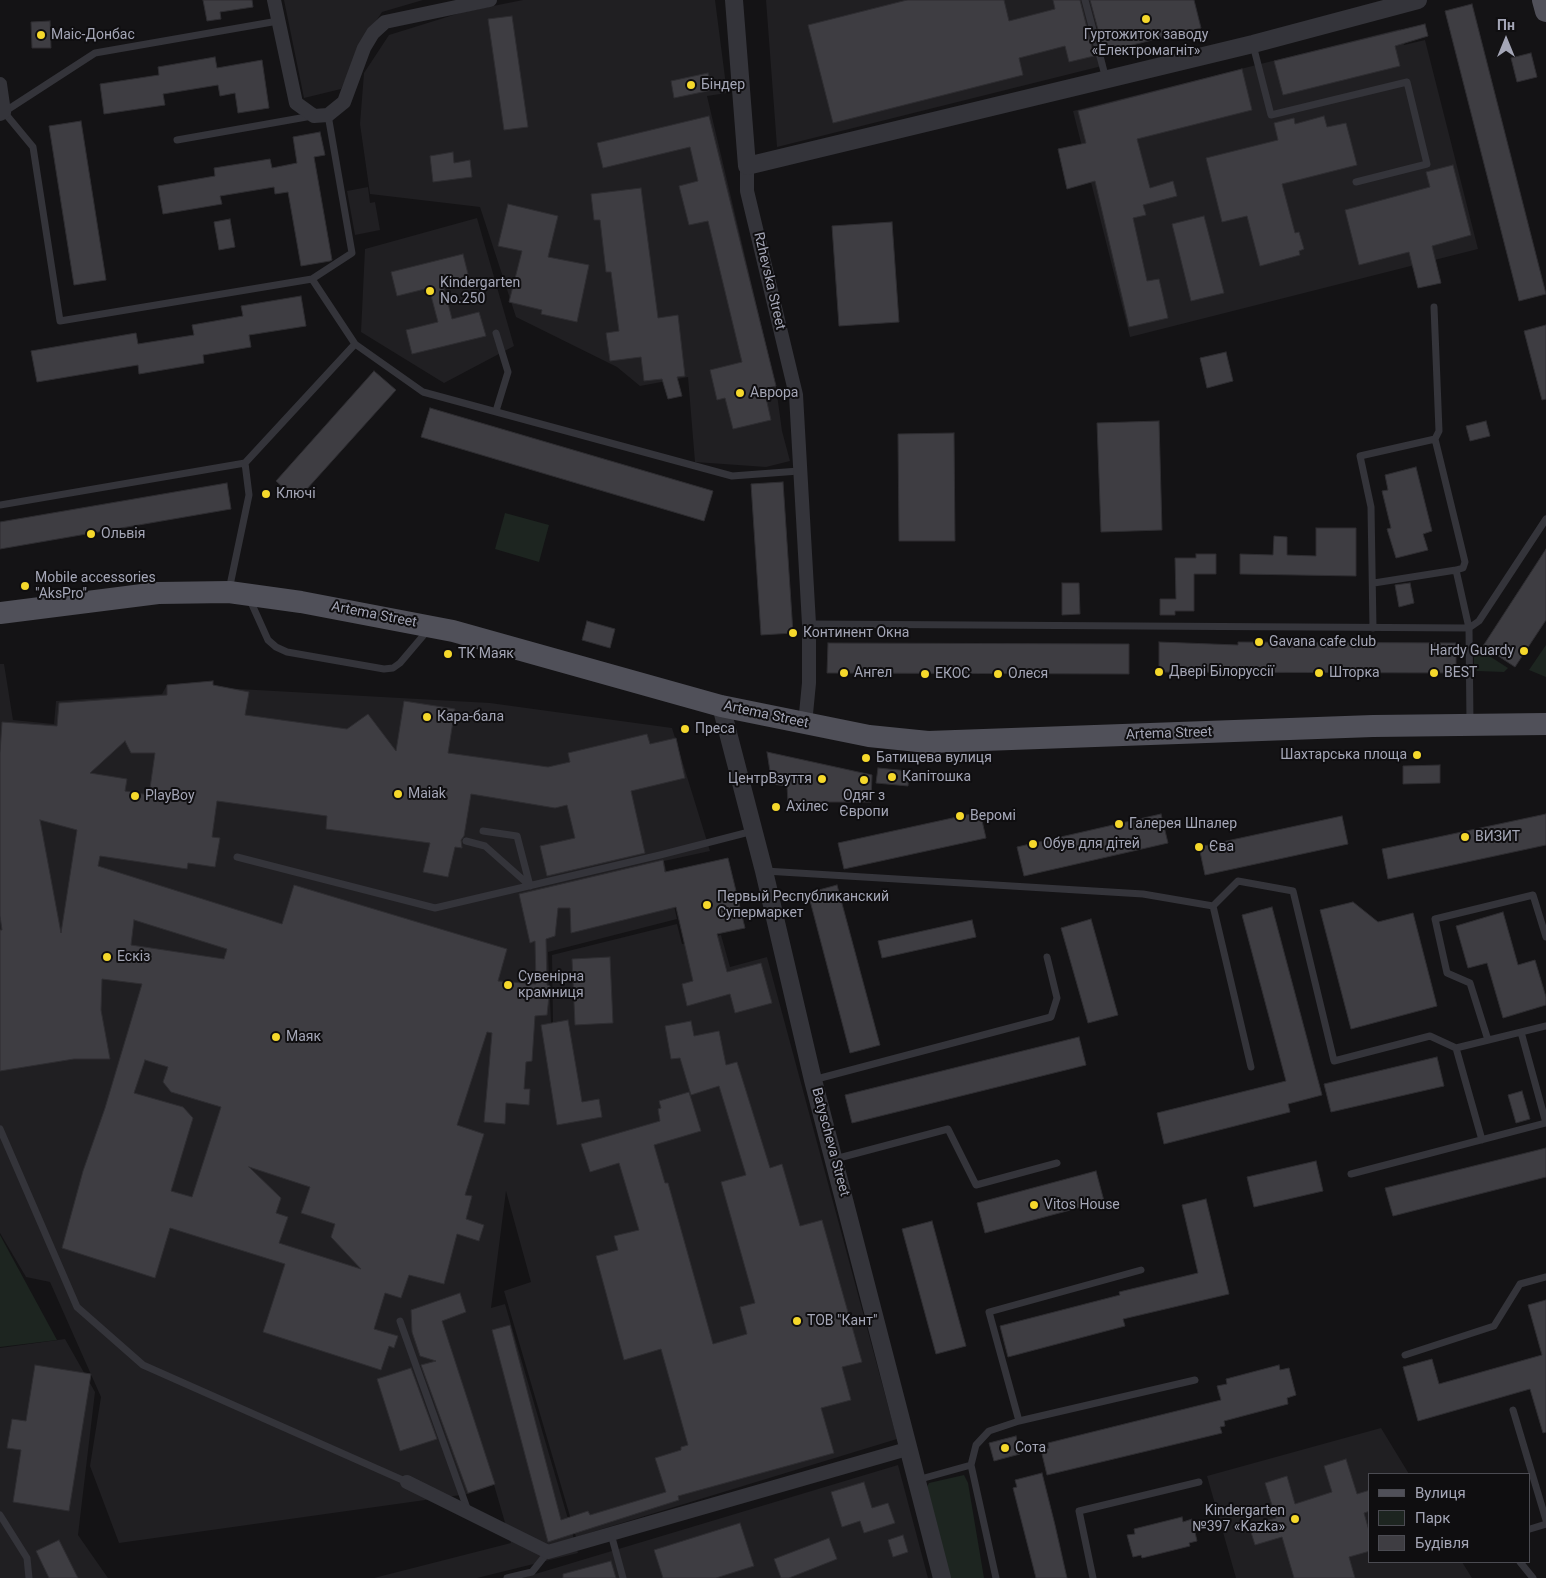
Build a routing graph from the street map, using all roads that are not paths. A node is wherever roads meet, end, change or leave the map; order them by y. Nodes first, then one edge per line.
1 (274, 0) edge
2 (490, 0) edge
3 (734, 0) edge
4 (1085, 0) edge
5 (1418, 0) edge
6 (1543, 0) edge
7 (1387, 4) edge
8 (1546, 11) edge
9 (278, 21) junction
10 (1253, 44) junction
11 (1106, 80) junction
12 (0, 84) edge
13 (2, 113) edge
14 (328, 115) junction
15 (314, 116) junction
16 (177, 140) dead end
17 (747, 166) junction
18 (1356, 182) dead end
19 (312, 279) junction
20 (1434, 307) dead end
21 (496, 333) dead end
22 (355, 344) junction
23 (496, 412) junction
24 (1435, 439) junction
25 (244, 463) junction
26 (799, 471) junction
27 (0, 505) edge
28 (1546, 519) edge
29 (1456, 570) junction
30 (1374, 583) junction
31 (238, 593) junction
32 (0, 613) edge
33 (809, 624) junction
34 (431, 627) junction
35 (1373, 628) junction
36 (1469, 628) junction
37 (721, 706) junction
38 (805, 724) junction
39 (1470, 724) junction
40 (1546, 724) edge
41 (753, 830) junction
42 (483, 831) dead end
43 (466, 841) dead end
44 (237, 857) dead end
45 (764, 871) junction
46 (530, 886) junction
47 (1213, 906) junction
48 (1546, 937) edge
49 (1047, 957) dead end
50 (1546, 1026) edge
51 (1521, 1032) junction
52 (1488, 1040) junction
53 (1456, 1048) junction
54 (1251, 1067) dead end
55 (813, 1080) junction
56 (0, 1129) edge
57 (1482, 1140) junction
58 (835, 1158) junction
59 (1057, 1163) dead end
60 (1351, 1174) dead end
61 (1141, 1270) dead end
62 (1546, 1277) edge
63 (400, 1321) dead end
64 (1405, 1355) dead end
65 (1195, 1380) dead end
66 (1513, 1410) dead end
67 (1019, 1421) junction
68 (907, 1449) junction
69 (971, 1464) junction
70 (916, 1480) junction
71 (407, 1482) joint
72 (1199, 1482) dead end
73 (468, 1512) junction
74 (0, 1515) edge
75 (1546, 1520) edge
76 (1546, 1524) edge
77 (1531, 1529) edge
78 (611, 1534) junction
79 (548, 1552) junction
80 (1521, 1563) edge
81 (29, 1578) edge
82 (507, 1578) edge
83 (623, 1578) edge
84 (942, 1578) edge
85 (996, 1578) edge
86 (1093, 1578) edge
87 (1533, 1578) edge

1 - 9 street
2 - 14 street
3 - 17 street
4 - 11 lane
5 - 7 street
6 - 8 main road
7 - 10 street
9 - 13 lane
9 - 15 street
10 - 11 street
10 - 18 lane
11 - 17 street
12 - 13 street
13 - 19 lane
14 - 15 street
14 - 19 lane
15 - 16 lane
17 - 26 street, Rzhevska Street
19 - 22 lane
20 - 24 lane
21 - 23 lane
22 - 23 lane
22 - 25 lane
23 - 26 lane
24 - 29 lane
24 - 30 lane
25 - 27 lane
25 - 31 lane
26 - 33 street, Rzhevska Street
28 - 36 lane
29 - 30 lane
29 - 36 lane
30 - 35 lane
31 - 32 main road, Artema Street
31 - 34 main road, Artema Street
31 - 34 lane
33 - 35 lane
33 - 38 street, Rzhevska Street
34 - 37 main road, Artema Street
35 - 36 lane
36 - 39 lane
37 - 38 main road, Artema Street
37 - 41 street, Batyscheva Street
38 - 39 main road, Artema Street
39 - 40 main road, Artema Street
41 - 45 street, Batyscheva Street
41 - 46 lane
42 - 46 lane
43 - 46 lane
44 - 46 lane
45 - 47 lane
45 - 55 street, Batyscheva Street
47 - 53 lane
47 - 54 lane
48 - 52 lane
49 - 55 lane
50 - 51 lane
51 - 52 lane
51 - 57 lane
52 - 53 lane
53 - 57 lane
55 - 58 street, Batyscheva Street
56 - 71 lane
57 - 60 lane
58 - 59 lane
58 - 68 street, Batyscheva Street
61 - 67 lane
62 - 64 lane
63 - 73 lane
65 - 67 lane
66 - 75 lane
67 - 69 lane
68 - 70 street, Batyscheva Street
68 - 78 street
69 - 70 lane
69 - 85 lane
70 - 84 street, Batyscheva Street
71 - 73 street
72 - 86 lane
73 - 79 street
74 - 81 lane
76 - 77 lane
78 - 79 street
78 - 83 lane
79 - 82 lane
80 - 87 lane

